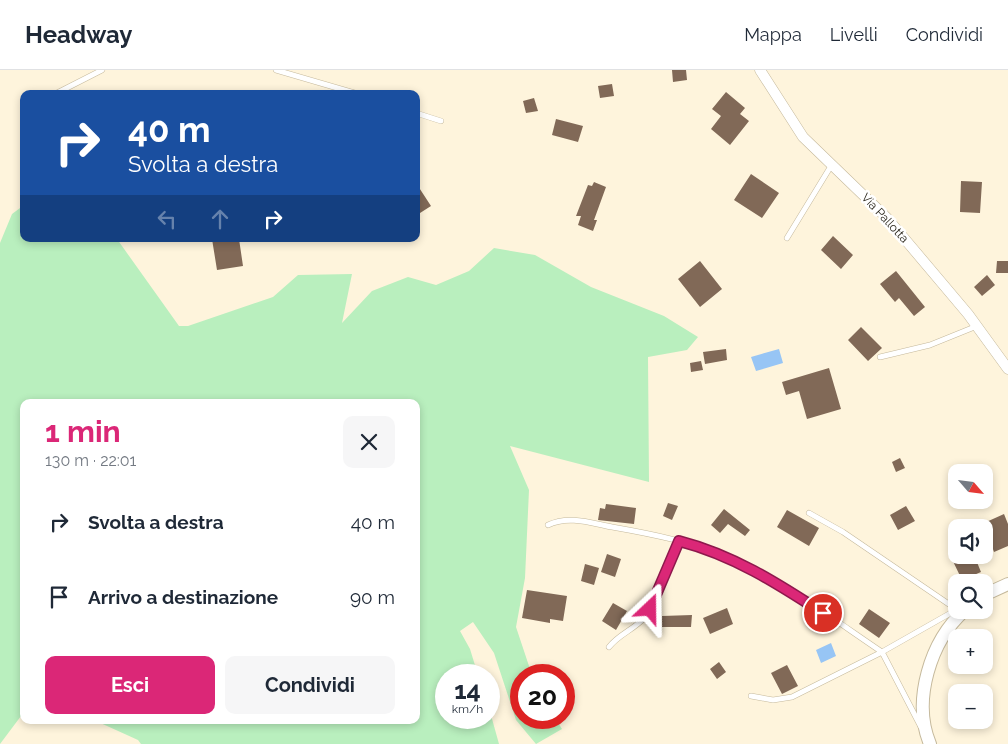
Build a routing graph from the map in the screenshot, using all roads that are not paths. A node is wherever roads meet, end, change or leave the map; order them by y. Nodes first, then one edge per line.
1 (102, 70) edge
2 (276, 70) edge
3 (760, 70) edge
4 (63, 90) edge
5 (344, 90) edge
6 (420, 114) edge
7 (441, 121) dead end
8 (831, 166) junction
9 (787, 238) dead end
10 (978, 326) junction
11 (880, 356) dead end
12 (1008, 369) edge
13 (809, 513) dead end
14 (548, 525) dead end
15 (679, 541) junction
16 (1008, 584) edge
17 (993, 591) edge
18 (948, 604) edge
19 (948, 614) edge
20 (955, 619) edge
21 (609, 647) dead end
22 (882, 652) junction
23 (751, 696) dead end
24 (930, 744) edge

1 - 4 lane
2 - 5 lane
3 - 8 street, Via Pallotta
6 - 7 lane
8 - 9 lane
8 - 10 street, Via Pallotta
10 - 11 lane
10 - 12 street, Via Pallotta
13 - 18 lane
14 - 15 lane
15 - 21 lane
15 - 22 lane
16 - 17 street
19 - 22 lane
20 - 24 street
22 - 23 lane
22 - 24 lane

